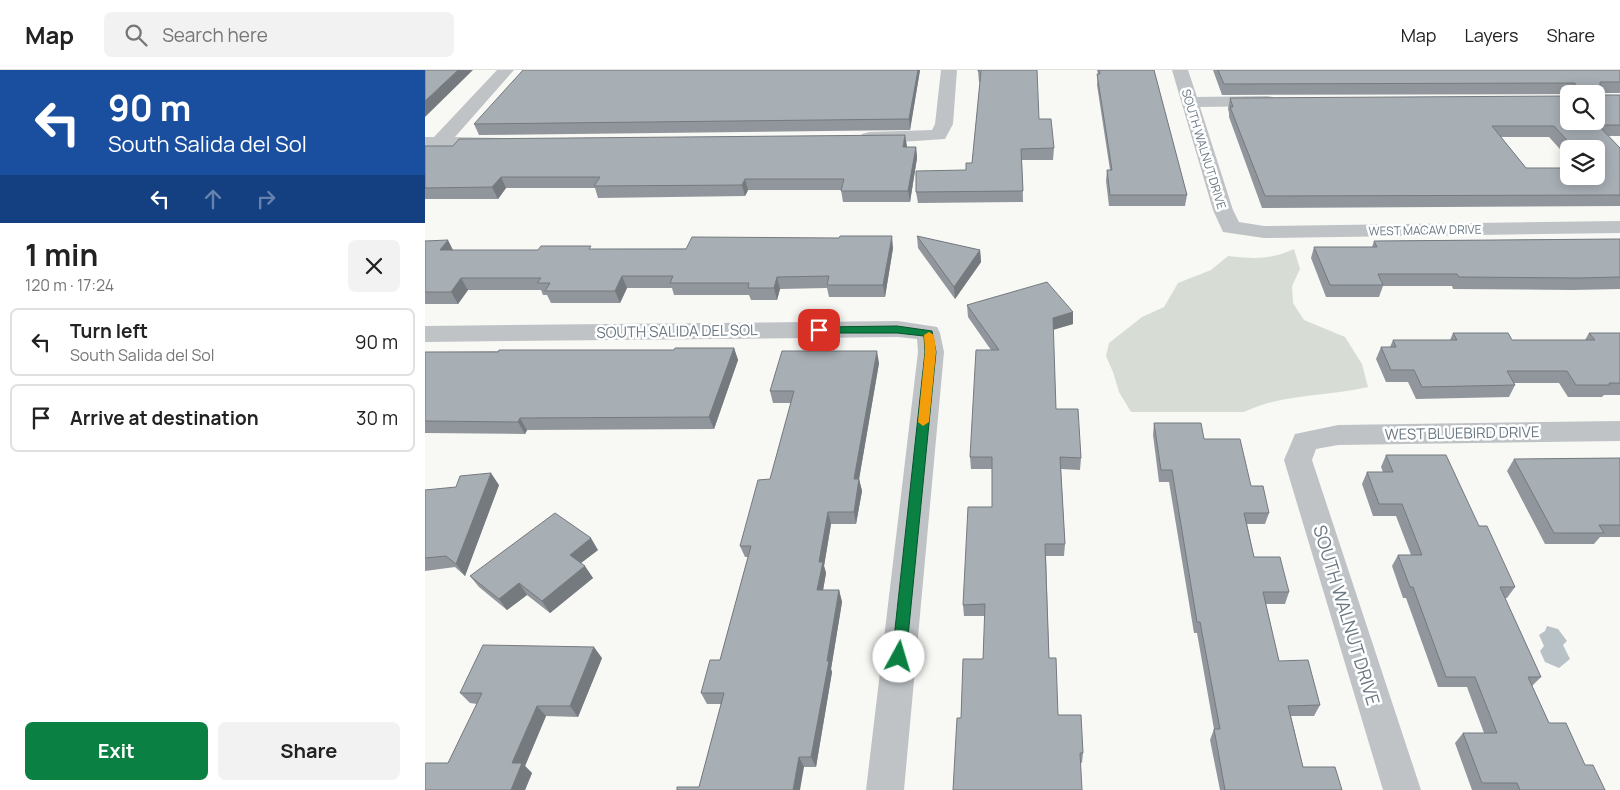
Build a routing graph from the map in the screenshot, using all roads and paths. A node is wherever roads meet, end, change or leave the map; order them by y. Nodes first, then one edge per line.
1 (506, 70) edge
2 (949, 70) edge
3 (1180, 70) edge
4 (1284, 101) edge
5 (1189, 102) junction
6 (848, 138) edge
7 (509, 142) edge
8 (432, 143) edge
9 (1231, 227) joint
10 (1620, 227) edge
11 (425, 334) edge
12 (1620, 431) edge
13 (1305, 441) joint
14 (885, 790) edge
15 (1402, 790) edge

1 - 8 street
2 - 6 street
3 - 5 street, SOUTH WALNUT DRIVE
4 - 5 street
5 - 9 street, SOUTH WALNUT DRIVE
7 - 8 street
9 - 10 street, WEST MACAW DRIVE
11 - 14 street, SOUTH SALIDA DEL SOL
12 - 13 street, WEST BLUEBIRD DRIVE
13 - 15 street, SOUTH WALNUT DRIVE

